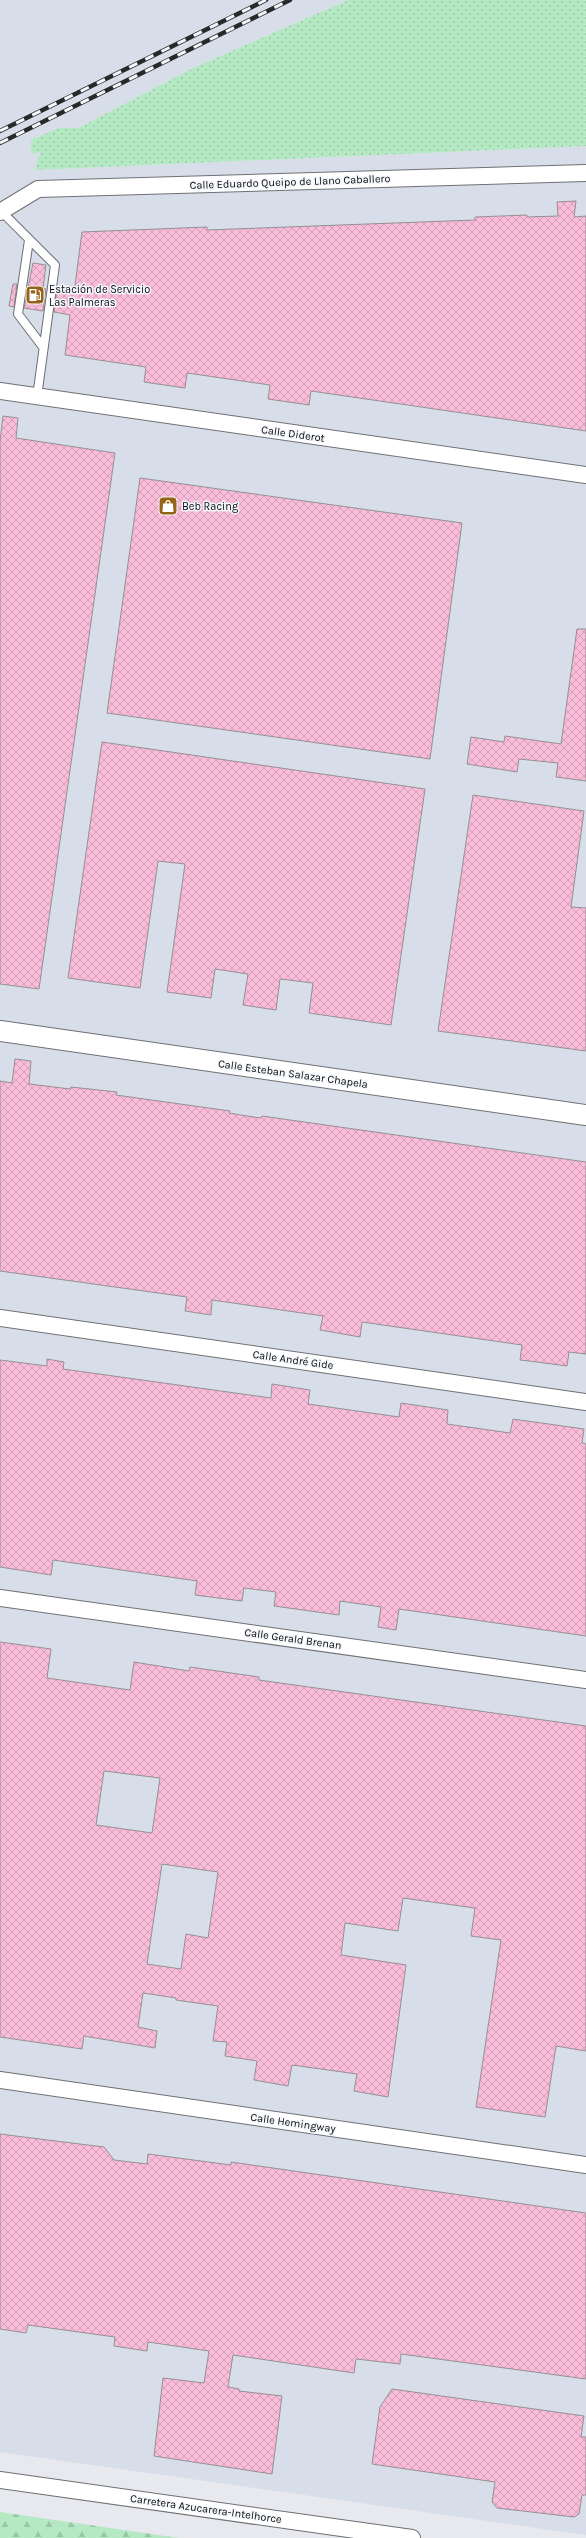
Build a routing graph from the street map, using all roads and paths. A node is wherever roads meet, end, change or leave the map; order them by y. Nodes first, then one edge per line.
1 (586, 173) edge
2 (1, 212) edge
3 (29, 240) junction
4 (43, 347) junction
5 (0, 392) edge
6 (37, 397) junction
7 (586, 475) edge
8 (0, 1031) edge
9 (586, 1115) edge
10 (0, 1318) edge
11 (586, 1402) edge
12 (0, 1598) edge
13 (586, 1680) edge
14 (0, 2080) edge
15 (586, 2165) edge
16 (0, 2480) edge
17 (412, 2538) edge

1 - 2 street, Calle Eduardo Queipo de Llano Caballero
2 - 3 lane
3 - 4 lane
3 - 4 lane
4 - 6 lane
5 - 6 street, Calle Diderot
6 - 7 street, Calle Diderot
8 - 9 street, Calle Esteban Salazar Chapela
10 - 11 street, Calle André Gide
12 - 13 street, Calle Gerald Brenan
14 - 15 street, Calle Hemingway
16 - 17 street, Carretera Azucarera-Intelhorce

